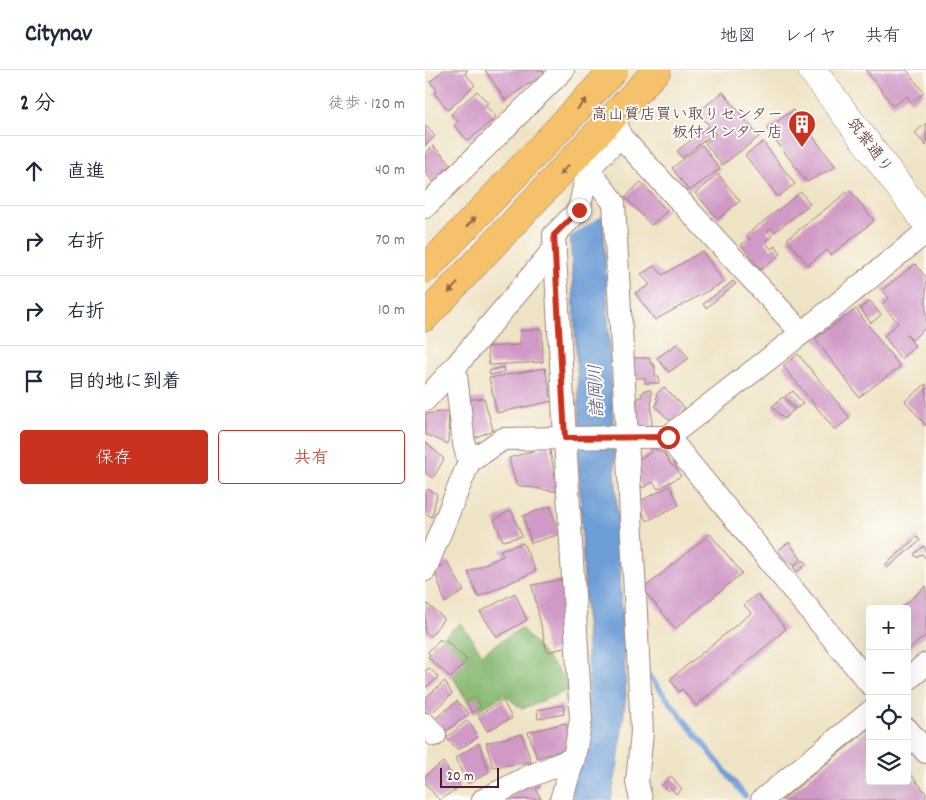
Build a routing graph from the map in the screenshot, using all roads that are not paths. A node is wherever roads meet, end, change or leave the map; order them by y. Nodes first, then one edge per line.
1 (614, 70) edge
2 (657, 70) edge
3 (812, 70) edge
4 (553, 75) edge
5 (588, 170) junction
6 (425, 207) edge
7 (926, 222) edge
8 (926, 232) edge
9 (555, 248) junction
10 (425, 270) edge
11 (425, 317) edge
12 (802, 333) junction
13 (455, 367) junction
14 (425, 400) edge
15 (627, 437) junction
16 (668, 437) junction
17 (565, 438) junction
18 (469, 462) junction
19 (425, 570) edge
20 (926, 664) edge
21 (911, 677) edge
22 (866, 679) edge
23 (866, 715) edge
24 (911, 734) edge
25 (926, 752) edge
26 (574, 758) junction
27 (483, 800) edge
28 (561, 800) edge
29 (641, 800) edge
30 (762, 800) edge

10 -> 1 highway, bridge
2 -> 11 highway
3 - 7 street, 筑紫通り
4 - 6 street
5 - 9 street
5 - 12 street
5 - 15 street
8 - 12 street
9 - 13 street
9 - 17 street
12 - 16 street
13 - 14 street
13 - 18 street
15 - 16 street
15 - 17 street
15 - 29 street
16 - 22 street
17 - 18 street
17 - 26 street
18 - 19 street
20 - 21 street
23 - 30 street
24 - 25 street
26 - 27 street
26 - 28 street

